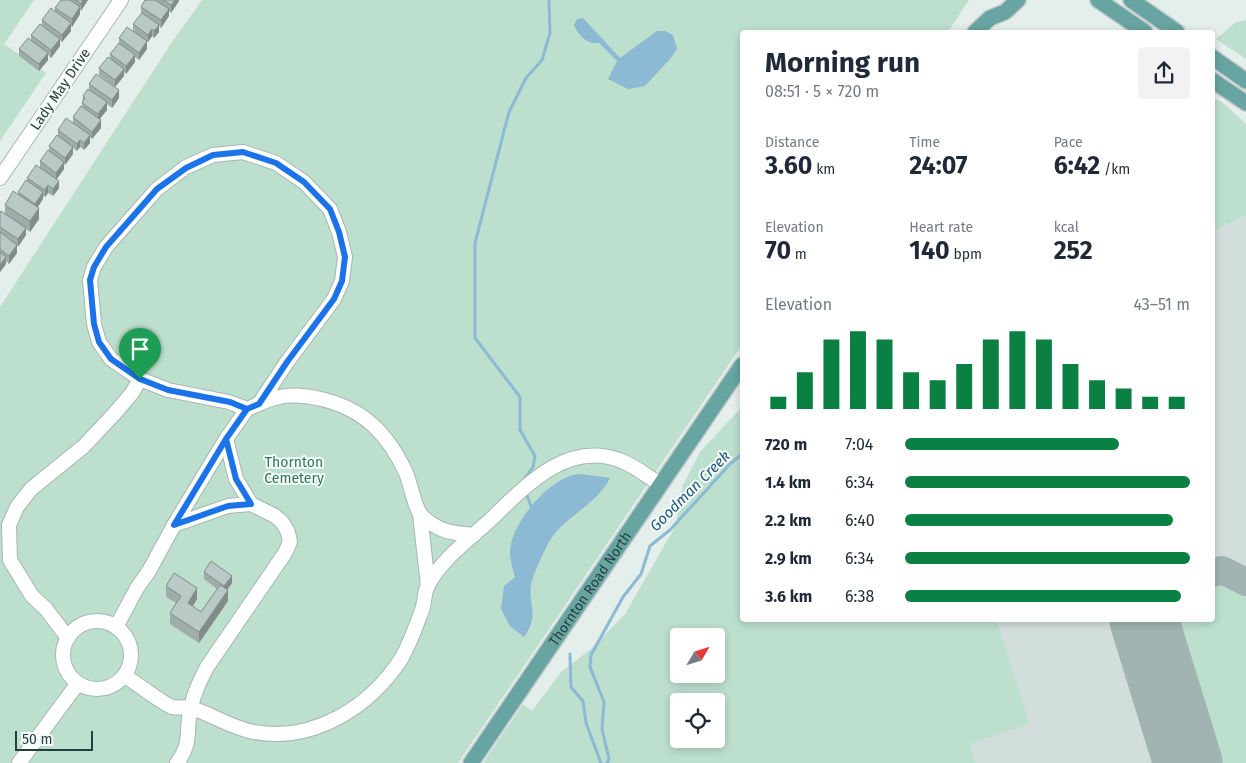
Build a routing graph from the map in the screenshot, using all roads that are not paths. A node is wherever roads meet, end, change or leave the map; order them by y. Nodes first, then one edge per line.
1 (121, 0) edge
2 (997, 0) edge
3 (1018, 0) edge
4 (1098, 0) edge
5 (1131, 0) edge
6 (990, 18) junction
7 (977, 30) edge
8 (1142, 30) edge
9 (1174, 30) edge
10 (1215, 60) edge
11 (1246, 81) edge
12 (1215, 82) edge
13 (1246, 103) edge
14 (0, 178) edge
15 (740, 368) edge
16 (140, 379) junction
17 (253, 406) junction
18 (226, 439) junction
19 (661, 485) junction
20 (251, 504) junction
21 (420, 514) junction
22 (174, 525) junction
23 (474, 535) junction
24 (428, 586) junction
25 (116, 627) junction
26 (68, 638) junction
27 (125, 676) junction
28 (78, 684) junction
29 (190, 708) junction
30 (19, 763) edge
31 (178, 763) edge
32 (471, 763) edge

1 - 14 street, Lady May Drive
2 - 6 main road
3 - 6 main road
4 - 8 main road
5 - 9 main road
6 - 7 main road
10 - 11 main road
12 - 13 main road
15 - 19 main road, Thornton Road North
16 - 17 street
16 - 17 street
16 - 26 street
17 - 18 street
17 - 21 street
18 - 20 street
18 - 22 street
19 - 23 street
19 - 32 main road, Thornton Road North
20 - 22 street
20 - 29 street
21 - 23 street
21 - 24 street
22 - 25 street
23 - 24 street
24 - 29 street
25 - 26 street
25 - 27 street
26 - 28 street
27 - 28 street
27 - 29 street
28 - 30 street
29 - 31 street

